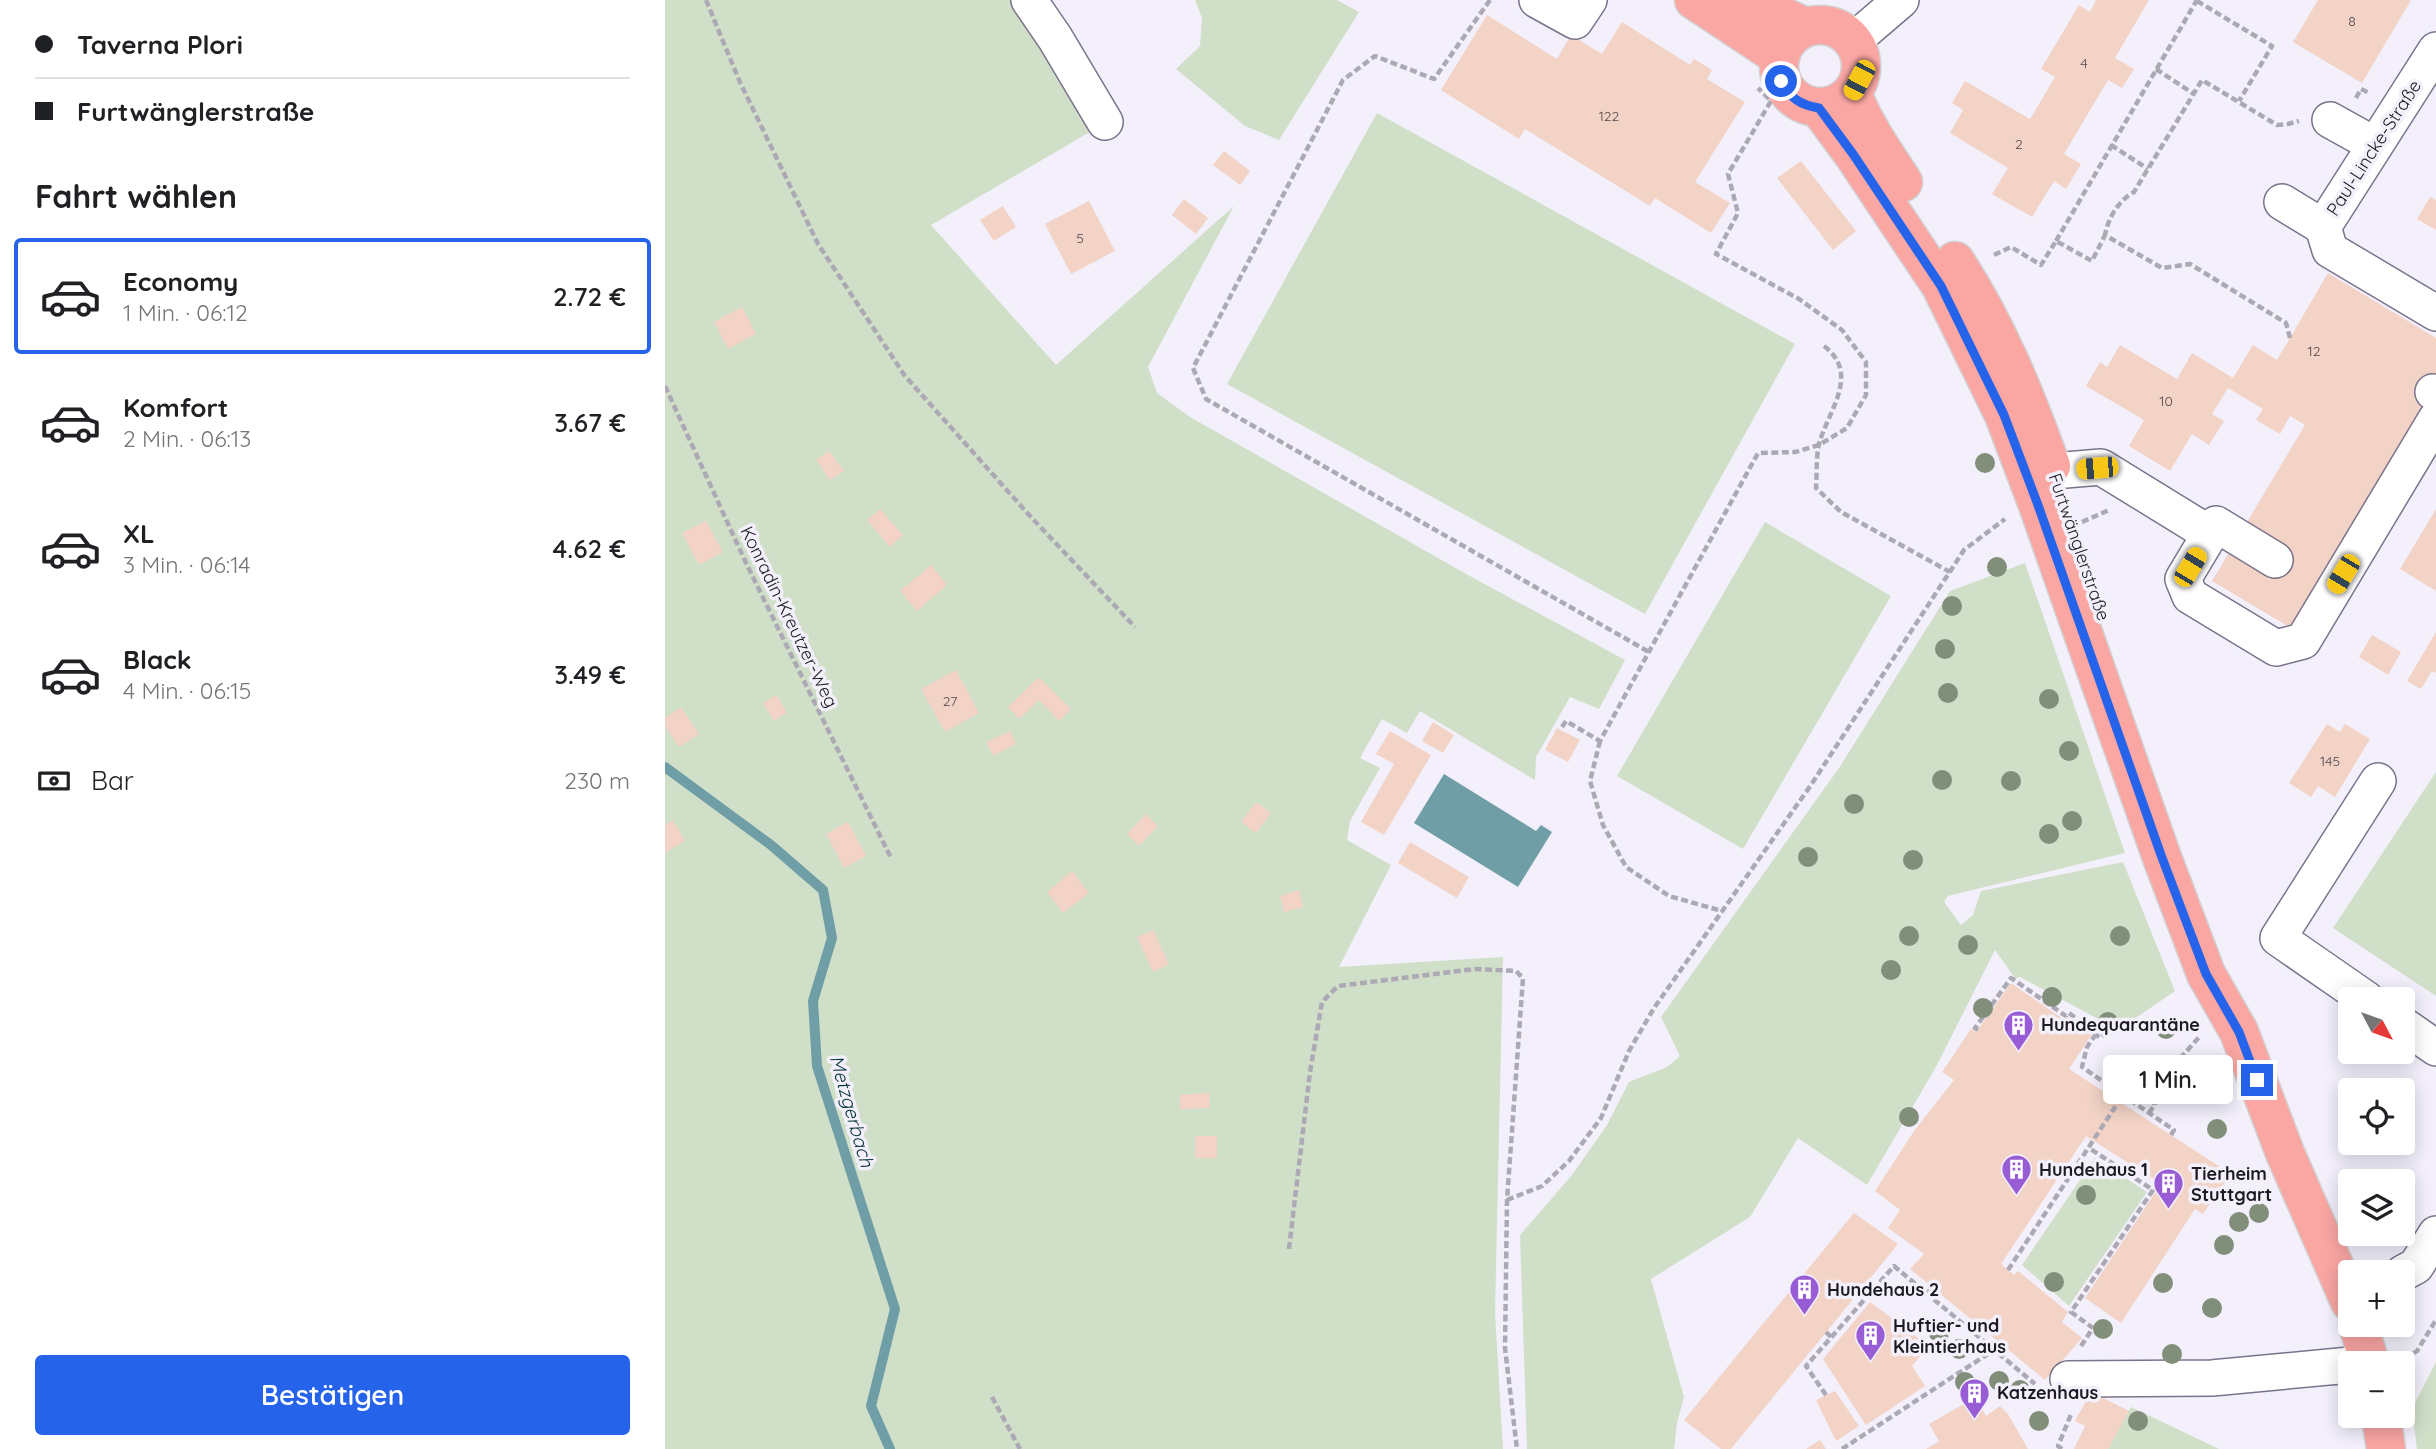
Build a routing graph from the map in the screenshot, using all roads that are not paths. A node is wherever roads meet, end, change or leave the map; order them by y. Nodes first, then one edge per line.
1 (1029, 0) edge
2 (1537, 0) edge
3 (1589, 0) edge
4 (1694, 0) edge
5 (1749, 0) edge
6 (1901, 0) edge
7 (1805, 27) junction
8 (1853, 41) junction
9 (2436, 50) edge
10 (1780, 57) junction
11 (1836, 100) junction
12 (2317, 119) road end
13 (1105, 122) dead end
14 (2375, 145) junction
15 (2282, 202) dead end
16 (2323, 227) junction
17 (2436, 313) edge
18 (2435, 402) edge
19 (2045, 488) junction
20 (2210, 534) junction
21 (2275, 560) dead end
22 (2378, 781) dead end
23 (2348, 987) edge
24 (2239, 1032) junction
25 (2415, 1033) edge
26 (2436, 1048) edge
27 (2436, 1234) edge
28 (2415, 1267) edge
29 (2338, 1274) edge
30 (2338, 1361) edge
31 (2068, 1379) road end
32 (2383, 1428) edge
33 (2386, 1449) edge

1 - 13 street
2 - 3 street
4 - 10 main road
5 - 7 main road
6 - 8 street
7 - 8 main road
7 - 10 main road
8 - 11 main road
9 - 14 street, Paul-Lincke-Straße
10 - 11 main road
11 - 19 main road, Furtwänglerstraße
12 - 14 street
14 - 16 street, Paul-Lincke-Straße
15 - 16 street
16 - 17 street, Paul-Lincke-Straße
18 - 20 street
19 - 20 street
19 - 24 main road, Furtwänglerstraße
19 - 24 main road, Furtwänglerstraße
20 - 21 street
22 - 23 street
24 - 29 main road, Furtwänglerstraße
25 - 26 street
27 - 28 street
30 - 31 street
32 - 33 main road

